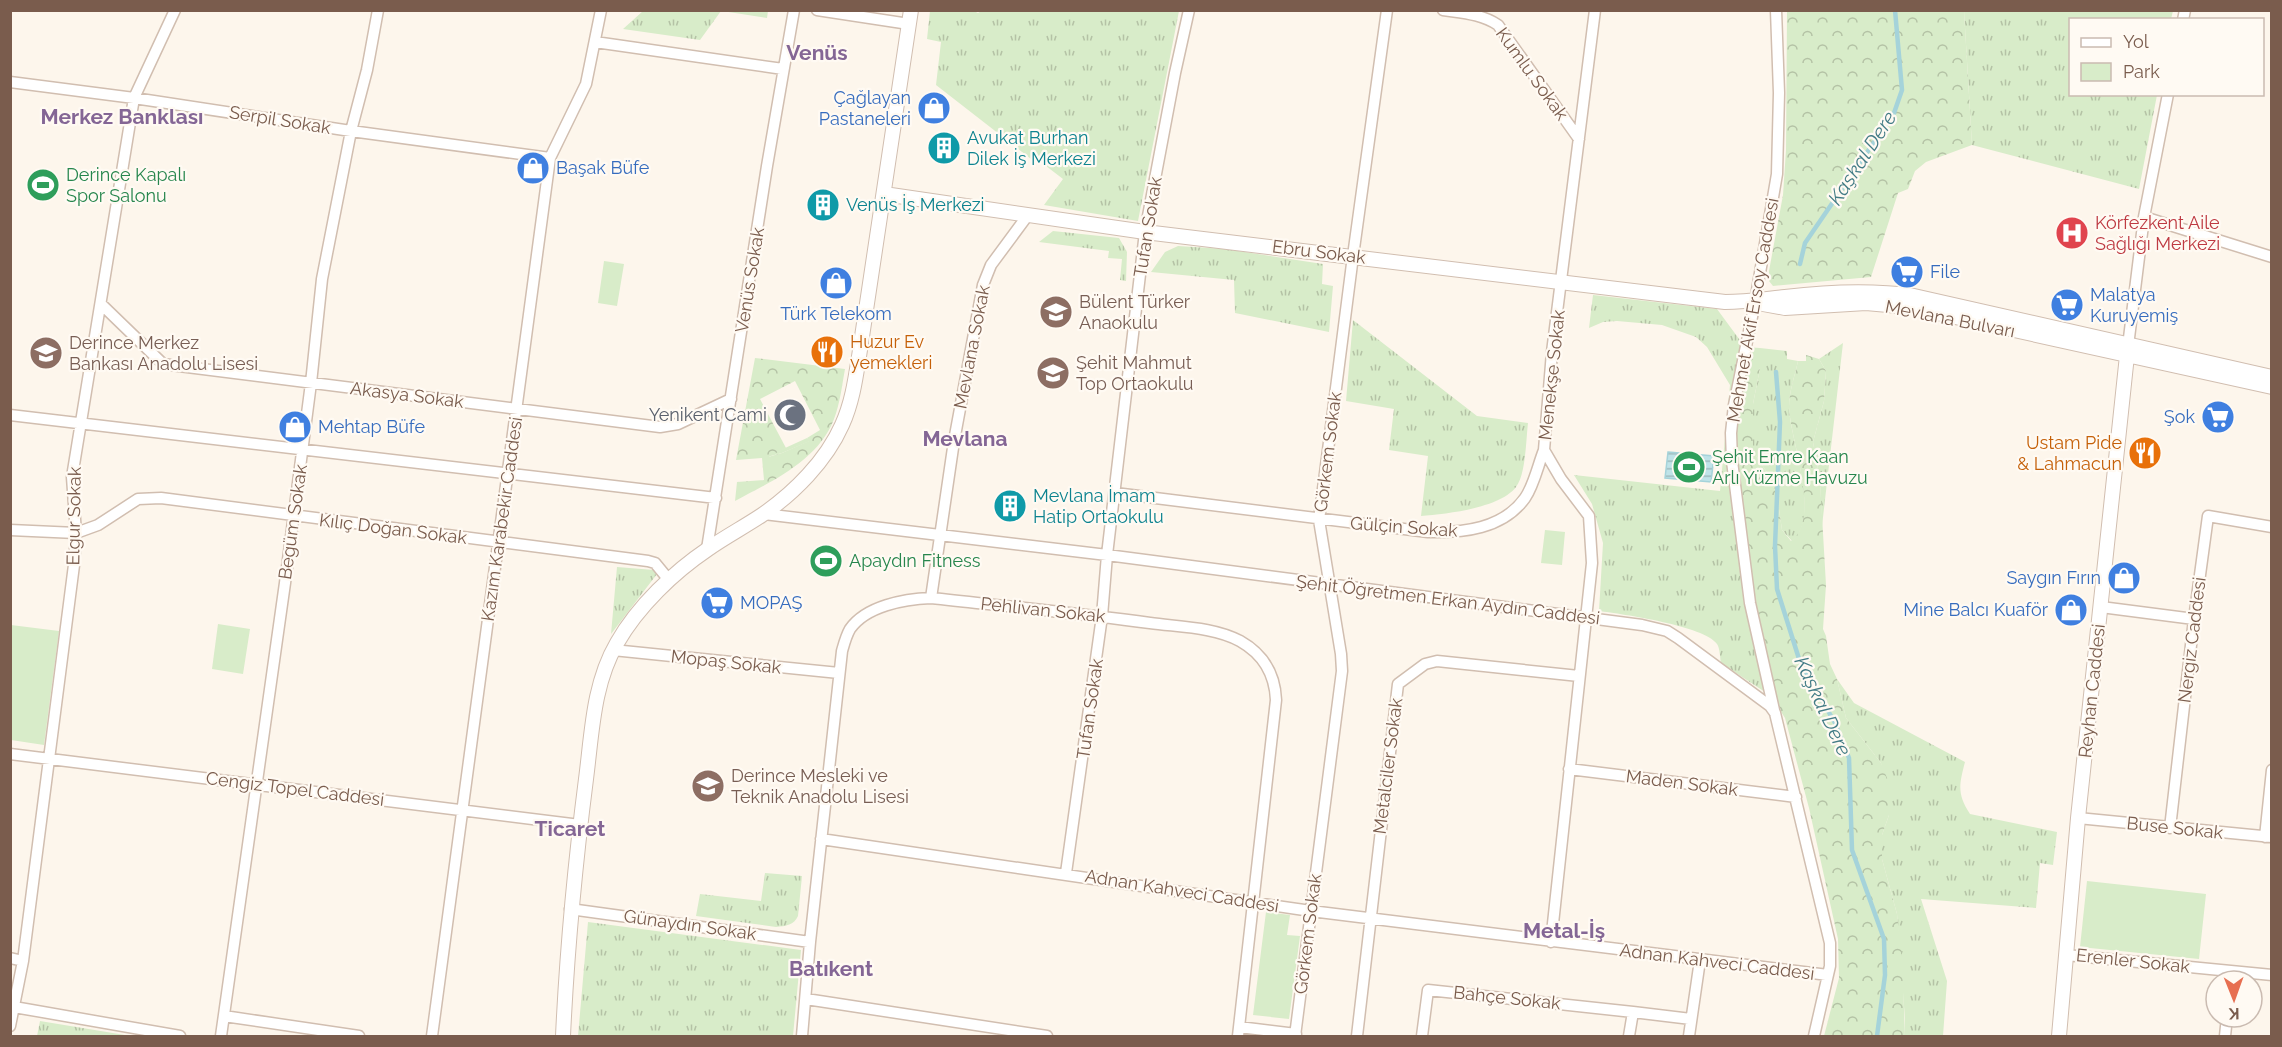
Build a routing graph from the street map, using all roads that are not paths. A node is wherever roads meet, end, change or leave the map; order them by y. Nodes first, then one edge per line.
1 (175, 10) edge
2 (378, 10) edge
3 (601, 10) edge
4 (794, 10) edge
5 (817, 10) edge
6 (1189, 10) edge
7 (1387, 10) edge
8 (1443, 10) edge
9 (1595, 10) edge
10 (1776, 10) edge
11 (910, 17) edge
12 (595, 42) junction
13 (783, 69) junction
14 (10, 82) edge
15 (2168, 96) edge
16 (134, 98) junction
17 (351, 132) junction
18 (1579, 139) junction
19 (550, 158) junction
20 (884, 194) junction
21 (1028, 215) junction
22 (2144, 217) junction
23 (1145, 232) junction
24 (1353, 256) junction
25 (2271, 257) edge
26 (1562, 281) junction
27 (1755, 302) junction
28 (101, 304) junction
29 (2128, 351) junction
30 (2271, 377) edge
31 (311, 383) junction
32 (2271, 387) edge
33 (731, 399) junction
34 (517, 408) junction
35 (10, 415) edge
36 (82, 424) junction
37 (302, 449) junction
38 (1544, 450) junction
39 (507, 474) junction
40 (1115, 493) junction
41 (716, 498) junction
42 (764, 513) junction
43 (293, 516) junction
44 (1319, 520) junction
45 (2271, 527) edge
46 (10, 530) edge
47 (76, 533) junction
48 (940, 536) junction
49 (499, 542) junction
50 (707, 549) junction
51 (1107, 555) junction
52 (669, 580) junction
53 (1329, 586) junction
54 (931, 598) junction
55 (2101, 607) junction
56 (1102, 616) junction
57 (1587, 618) junction
58 (2194, 619) junction
59 (613, 650) junction
60 (839, 673) junction
61 (1579, 676) junction
62 (1775, 713) junction
63 (10, 754) edge
64 (48, 759) junction
65 (1569, 769) junction
66 (2271, 770) edge
67 (256, 783) junction
68 (1796, 797) junction
69 (463, 810) junction
70 (2078, 818) junction
71 (580, 825) junction
72 (2170, 828) junction
73 (2268, 837) edge
74 (821, 839) junction
75 (1066, 873) junction
76 (1252, 901) junction
77 (570, 909) junction
78 (1311, 910) junction
79 (1370, 918) junction
80 (810, 942) junction
81 (1551, 942) junction
82 (2066, 955) junction
83 (10, 958) edge
84 (1700, 960) junction
85 (23, 961) junction
86 (2204, 973) edge
87 (1828, 975) junction
88 (806, 999) junction
89 (14, 1007) junction
90 (1633, 1012) junction
91 (224, 1016) junction
92 (1691, 1018) junction
93 (10, 1026) edge
94 (1238, 1032) edge
95 (1296, 1035) edge
96 (180, 1036) edge
97 (222, 1036) edge
98 (359, 1036) edge
99 (432, 1036) edge
100 (563, 1036) edge
101 (802, 1036) edge
102 (1047, 1036) edge
103 (1357, 1036) edge
104 (1422, 1036) edge
105 (1629, 1036) edge
106 (1689, 1036) edge
107 (1814, 1036) edge
108 (2059, 1036) edge

1 - 16 street, Elgur Sokak
2 - 17 street, Begüm Sokak
3 - 12 street, Kazım Karabekir Caddesi
4 - 13 street, Venüs Sokak
5 - 11 street
6 - 23 street, Tufan Sokak
7 - 24 street, Görkem Sokak
8 - 18 street, Kumlu Sokak
9 - 18 street, Menekşe Sokak
10 - 27 street, Mehmet Akif Ersoy Caddesi
11 - 20 street
12 - 13 street
12 - 19 street, Kazım Karabekir Caddesi
13 - 33 street, Venüs Sokak
14 - 16 street, Serpil Sokak
15 - 22 street
16 - 17 street, Serpil Sokak
16 - 28 street, Elgur Sokak
17 - 19 street, Serpil Sokak
17 - 31 street, Begüm Sokak
18 - 26 street, Menekşe Sokak
19 - 34 street, Kazım Karabekir Caddesi
20 - 21 street, Ebru Sokak
20 - 42 street
21 - 23 street, Ebru Sokak
21 - 48 street, Mevlana Sokak
22 - 25 street
22 - 29 street
23 - 24 street, Ebru Sokak
23 - 40 street, Tufan Sokak
24 - 26 street, Ebru Sokak
24 - 44 street, Görkem Sokak
26 - 27 street, Ebru Sokak
26 - 38 street, Menekşe Sokak
27 - 29 street, Mevlana Bulvarı
27 - 62 street, Mehmet Akif Ersoy Caddesi
28 - 31 street, Akasya Sokak
28 - 36 street, Elgur Sokak
29 - 30 street, Mevlana Bulvarı
29 - 32 street, Mevlana Bulvarı
29 - 55 street, Reyhan Caddesi
31 - 34 street, Akasya Sokak
31 - 37 street, Begüm Sokak
33 - 34 street, Akasya Sokak
33 - 41 street, Venüs Sokak
34 - 39 street, Kazım Karabekir Caddesi
35 - 36 street
36 - 37 street
36 - 47 street, Elgur Sokak
37 - 39 street
37 - 43 street, Begüm Sokak
38 - 44 street, Gülçin Sokak
38 - 57 street, Menekşe Sokak
39 - 41 street
39 - 49 street, Kazım Karabekir Caddesi
40 - 44 street, Gülçin Sokak
40 - 51 street, Tufan Sokak
41 - 50 street, Venüs Sokak
42 - 48 street, Şehit Öğretmen Erkan Aydın Caddesi
42 - 50 street
43 - 47 street, Kılıç Doğan Sokak
43 - 49 street, Kılıç Doğan Sokak
43 - 67 street, Begüm Sokak
44 - 53 street, Görkem Sokak
45 - 58 street, Nergiz Caddesi
46 - 47 street, Kılıç Doğan Sokak
47 - 64 street, Elgur Sokak
48 - 51 street, Şehit Öğretmen Erkan Aydın Caddesi
48 - 54 street, Mevlana Sokak
49 - 52 street, Kılıç Doğan Sokak
49 - 69 street, Kazım Karabekir Caddesi
50 - 52 street
51 - 53 street, Şehit Öğretmen Erkan Aydın Caddesi
51 - 56 street, Tufan Sokak
52 - 59 street
53 - 57 street, Şehit Öğretmen Erkan Aydın Caddesi
53 - 78 street, Görkem Sokak
54 - 56 street, Pehlivan Sokak
54 - 60 street, Pehlivan Sokak
55 - 58 street
55 - 70 street, Reyhan Caddesi
56 - 75 street, Tufan Sokak
56 - 76 street, Pehlivan Sokak
57 - 61 street, Menekşe Sokak
57 - 62 street, Şehit Öğretmen Erkan Aydın Caddesi
58 - 72 street, Nergiz Caddesi
59 - 60 street, Mopaş Sokak
59 - 71 street
60 - 74 street, Pehlivan Sokak
61 - 65 street, Menekşe Sokak
61 - 79 street, Metalciler Sokak
62 - 68 street
63 - 64 street, Cengiz Topel Caddesi
64 - 67 street, Cengiz Topel Caddesi
64 - 85 street, Elgur Sokak
65 - 68 street, Maden Sokak
65 - 81 street, Menekşe Sokak
66 - 73 street
67 - 69 street, Cengiz Topel Caddesi
67 - 91 street, Begüm Sokak
68 - 87 street
69 - 71 street, Cengiz Topel Caddesi
69 - 99 street, Kazım Karabekir Caddesi
70 - 72 street, Buse Sokak
70 - 82 street, Reyhan Caddesi
71 - 77 street
72 - 73 street, Buse Sokak
74 - 75 street, Adnan Kahveci Caddesi
74 - 80 street, Pehlivan Sokak
75 - 76 street, Adnan Kahveci Caddesi
76 - 78 street, Adnan Kahveci Caddesi
76 - 94 street, Pehlivan Sokak
77 - 80 street, Günaydın Sokak
77 - 100 street
78 - 79 street, Adnan Kahveci Caddesi
78 - 95 street, Görkem Sokak
79 - 81 street, Adnan Kahveci Caddesi
79 - 103 street, Metalciler Sokak
80 - 88 street, Pehlivan Sokak
81 - 84 street, Adnan Kahveci Caddesi
82 - 86 street, Erenler Sokak
82 - 108 street, Reyhan Caddesi
83 - 85 street
84 - 87 street, Adnan Kahveci Caddesi
84 - 92 street
85 - 89 street, Elgur Sokak
87 - 107 street
88 - 101 street, Pehlivan Sokak
88 - 102 street
89 - 93 street, Elgur Sokak
89 - 96 street
90 - 92 street
90 - 104 street, Bahçe Sokak
90 - 105 street
91 - 97 street, Begüm Sokak
91 - 98 street
92 - 106 street
94 - 95 street

